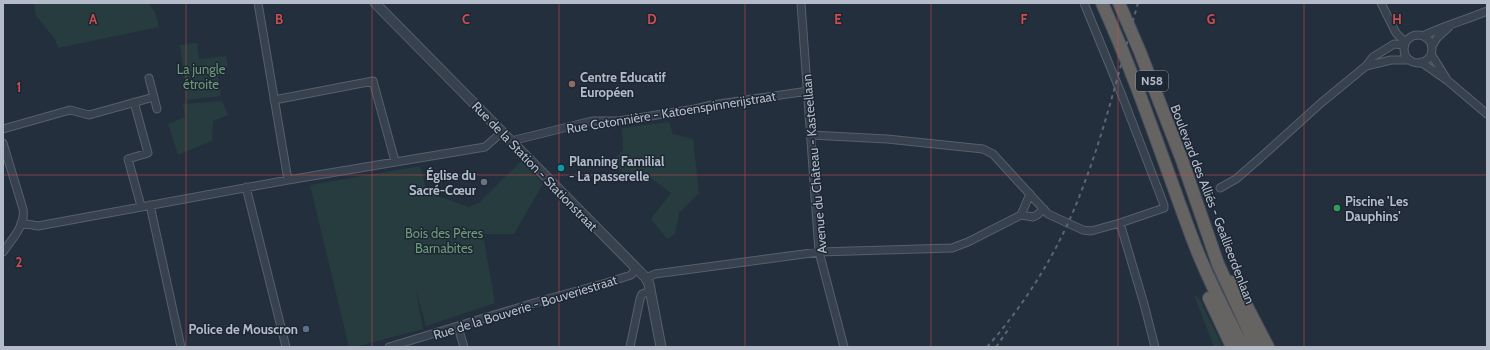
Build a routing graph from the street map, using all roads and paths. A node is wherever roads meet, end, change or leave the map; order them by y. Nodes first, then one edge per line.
1 (258, 3) edge
2 (801, 3) edge
3 (1084, 3) edge
4 (1102, 3) edge
5 (1119, 3) edge
6 (1381, 3) edge
7 (379, 4) edge
8 (1487, 11) edge
9 (1453, 25) junction
10 (1423, 36) junction
11 (1405, 44) junction
12 (1432, 46) junction
13 (1431, 54) junction
14 (1409, 60) junction
15 (1420, 62) junction
16 (1366, 66) junction
17 (149, 78) dead end
18 (1448, 81) junction
19 (808, 91) junction
20 (154, 97) junction
21 (274, 100) junction
22 (134, 102) junction
23 (157, 109) dead end
24 (1487, 114) edge
25 (3, 129) edge
26 (502, 132) junction
27 (811, 134) junction
28 (511, 141) junction
29 (3, 143) edge
30 (395, 161) junction
31 (288, 180) junction
32 (246, 187) junction
33 (1220, 188) dead end
34 (1030, 194) junction
35 (150, 205) junction
36 (141, 206) junction
37 (1044, 209) junction
38 (1021, 216) junction
39 (1120, 222) junction
40 (22, 223) junction
41 (1191, 235) junction
42 (3, 252) edge
43 (820, 252) junction
44 (1218, 264) junction
45 (636, 269) junction
46 (646, 278) junction
47 (651, 291) junction
48 (458, 327) junction
49 (181, 347) edge
50 (286, 347) edge
51 (389, 347) edge
52 (464, 347) edge
53 (630, 347) edge
54 (661, 347) edge
55 (844, 347) edge
56 (1155, 347) edge
57 (1232, 347) edge
58 (1243, 347) edge
59 (1256, 347) edge
60 (1268, 347) edge

1 - 21 street
2 - 19 street, Avenue du Château - Kasteellaan
3 - 39 street
4 - 41 highway, N58
5 - 44 highway, Boulevard des Alliés - Geallieerdenlaan / N58
6 - 11 street
7 - 26 street, Rue de la Station - Stationstraat
8 - 9 street
9 - 10 street
9 - 12 street
10 - 11 street
10 - 12 street
11 - 14 street
11 - 16 street
12 - 13 street
13 - 15 street
13 - 18 street
14 - 15 street
14 - 16 street
15 - 18 street
16 - 33 street
17 - 20 street
18 - 24 street
19 - 27 street, Avenue du Château - Kasteellaan
19 - 28 street, Rue Cotonnière - Katoenspinnerijstraat
20 - 22 street
20 - 23 street
21 - 30 street
21 - 31 street
22 - 25 street
22 - 36 street
26 - 28 street, Rue de la Station - Stationstraat
26 - 30 street
27 - 34 street
27 - 43 street, Avenue du Château - Kasteellaan
28 - 45 street, Rue de la Station - Stationstraat
29 - 40 street
30 - 31 street
31 - 32 street
32 - 35 street
32 - 50 street
34 - 37 street
34 - 38 street
35 - 36 street
35 - 49 street
36 - 40 street
37 - 38 street
37 - 39 street
38 - 43 street
39 - 56 street
40 - 42 street
41 - 57 highway, N58
41 - 58 highway, N58
43 - 46 street
43 - 55 street, Avenue du Château - Kasteellaan
44 - 59 highway, Boulevard des Alliés - Geallieerdenlaan / N58
44 - 60 highway, N58
45 - 46 street, Rue de la Station - Stationstraat
45 - 48 street, Rue de la Bouverie - Bouveriestraat
46 - 47 street, Rue de la Station - Stationstraat
47 - 53 street
47 - 54 street, Rue de la Station - Stationstraat
48 - 51 street, Rue de la Bouverie - Bouveriestraat
48 - 52 street

